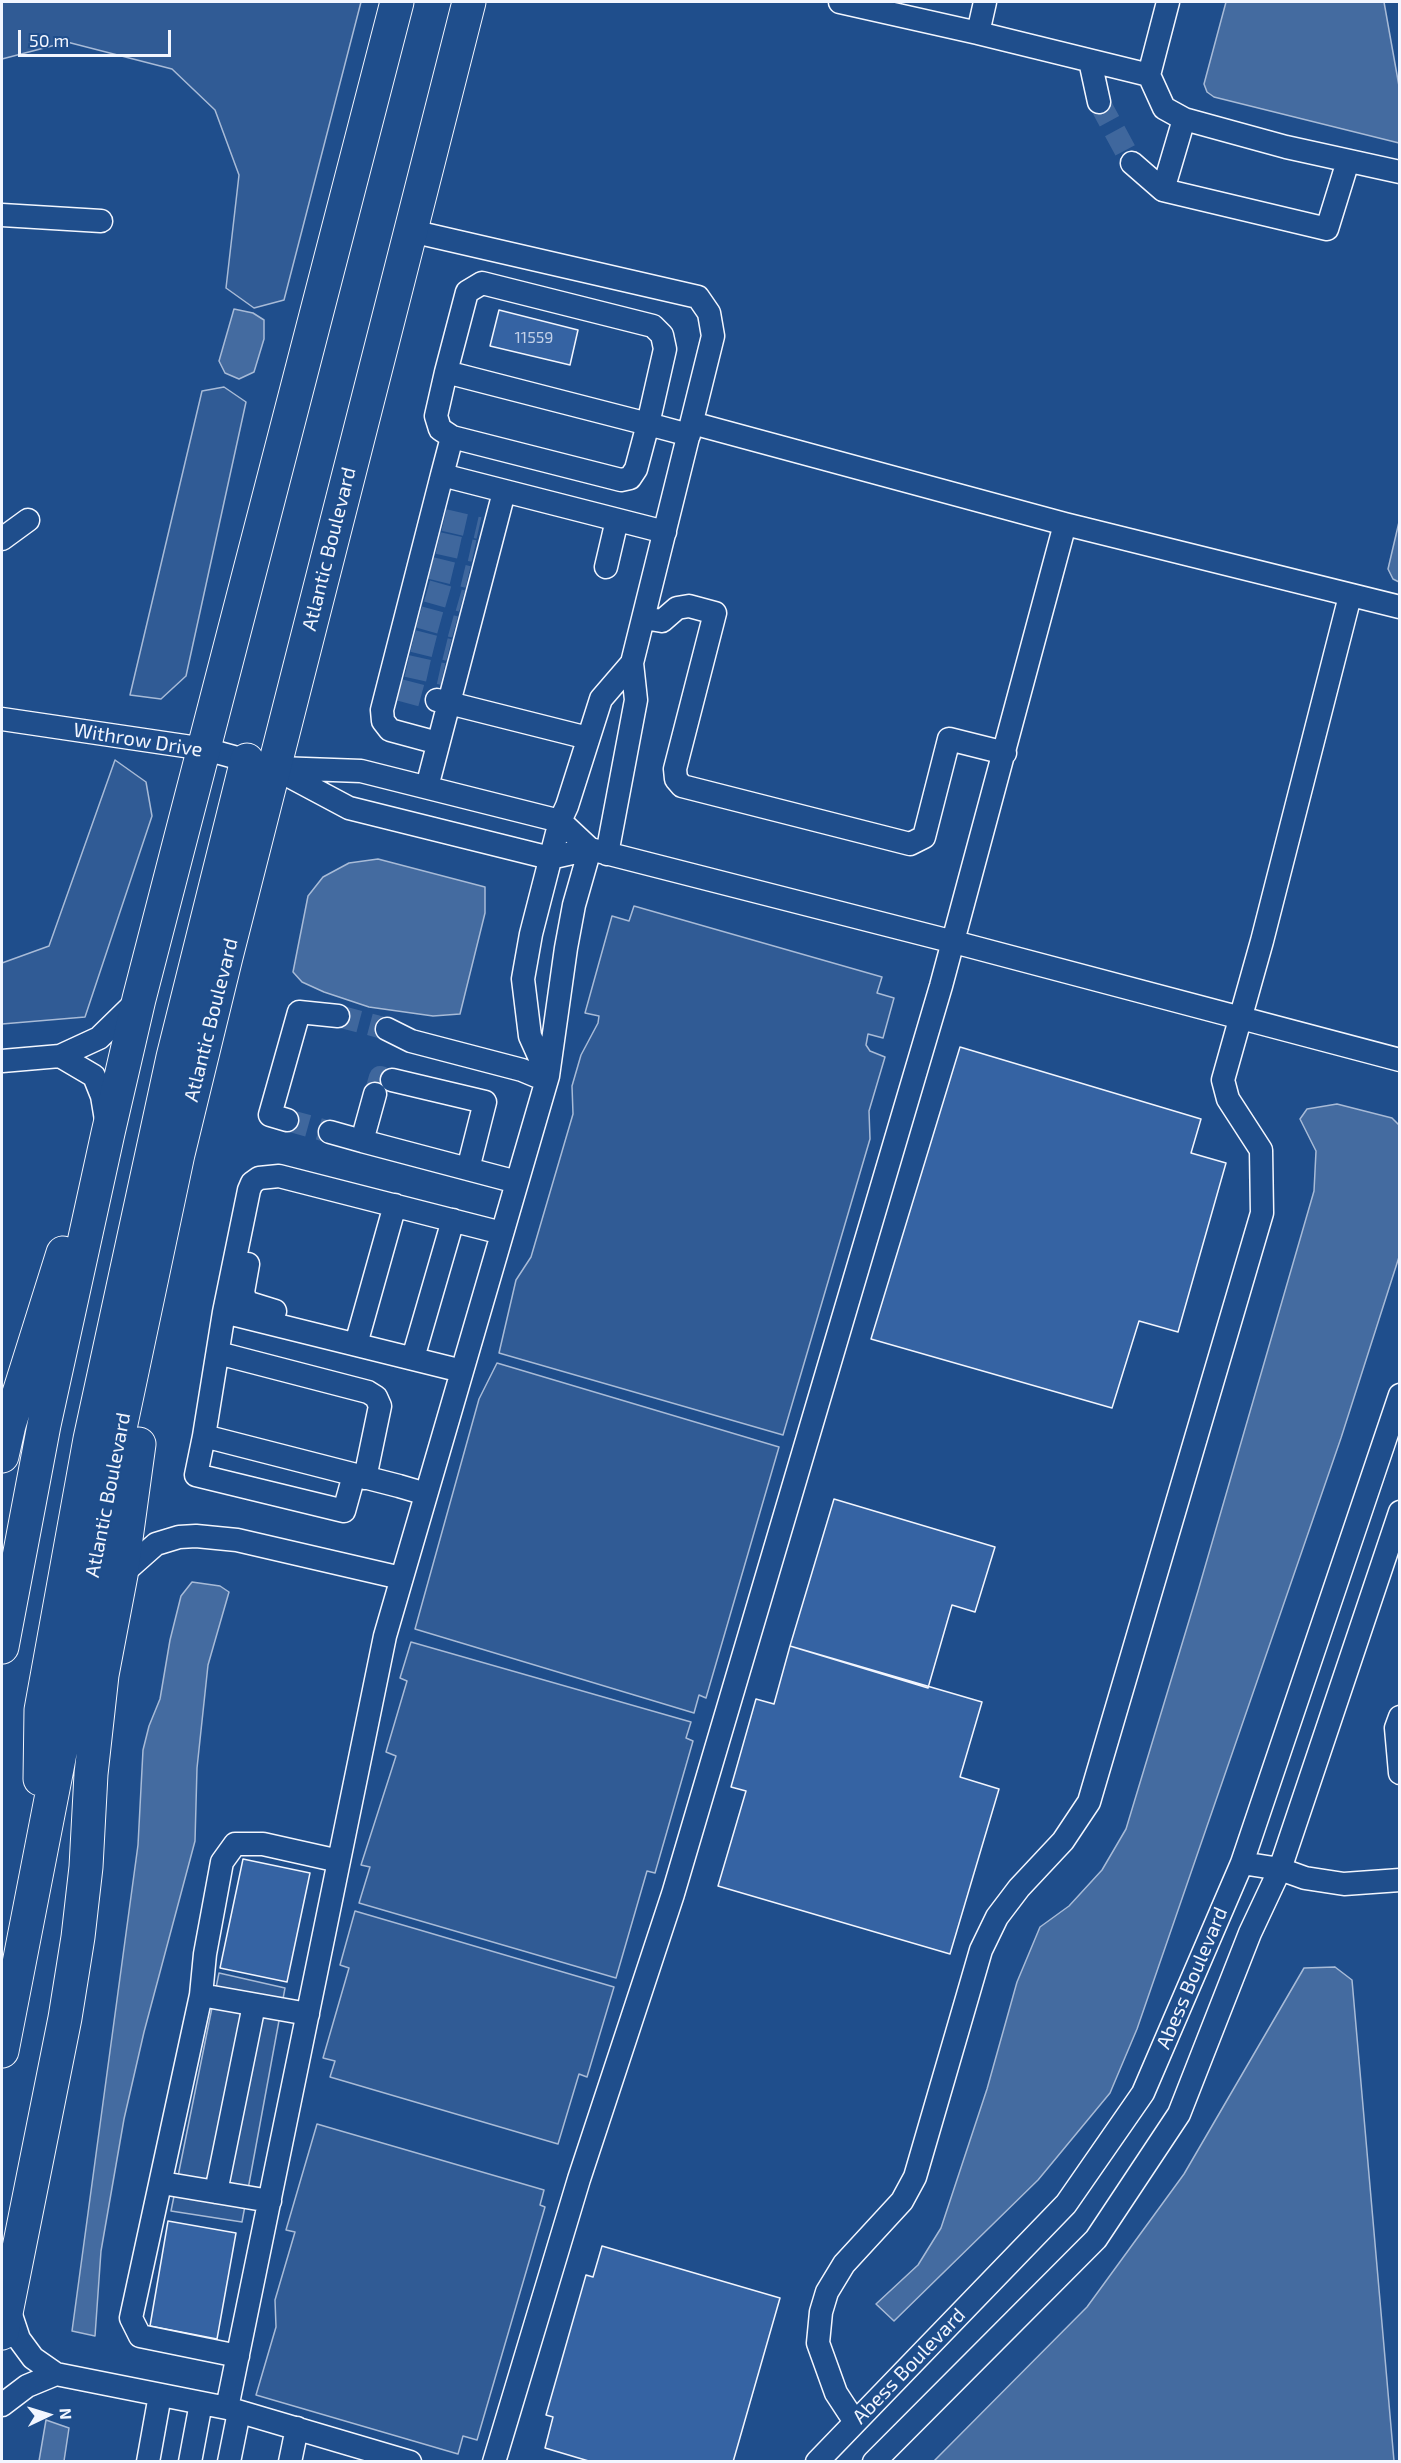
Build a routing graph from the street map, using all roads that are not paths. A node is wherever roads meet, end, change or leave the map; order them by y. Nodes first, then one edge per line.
1 (397, 2) edge
2 (470, 2) edge
3 (840, 2) edge
4 (985, 2) edge
5 (1168, 2) edge
6 (978, 33) junction
7 (1090, 61) junction
8 (1149, 75) junction
9 (1099, 102) tunnel mouth
10 (1185, 119) junction
11 (1348, 161) junction
12 (1132, 163) tunnel mouth
13 (1400, 172) edge
14 (1163, 190) junction
15 (2, 214) edge
16 (101, 221) dead end
17 (411, 231) junction
18 (467, 291) junction
19 (446, 372) junction
20 (648, 424) junction
21 (690, 429) junction
22 (452, 437) junction
23 (442, 476) junction
24 (504, 492) junction
25 (28, 520) dead end
26 (617, 520) junction
27 (1065, 524) junction
28 (665, 532) junction
29 (2, 539) edge
30 (606, 567) dead end
31 (1350, 597) junction
32 (1400, 608) edge
33 (644, 618) junction
34 (633, 663) junction
35 (443, 702) junction
36 (2, 719) edge
37 (588, 738) junction
38 (438, 743) junction
39 (205, 749) junction
40 (1005, 753) junction
41 (260, 764) junction
42 (427, 787) junction
43 (560, 821) junction
44 (599, 852) junction
45 (550, 858) junction
46 (954, 942) junction
47 (140, 999) junction
48 (1241, 1018) junction
49 (331, 1020) tunnel mouth
50 (385, 1035) tunnel mouth
51 (60, 1056) junction
52 (1400, 1060) edge
53 (2, 1061) edge
54 (547, 1078) junction
55 (392, 1080) dead end
56 (375, 1094) tunnel mouth
57 (288, 1120) tunnel mouth
58 (330, 1132) tunnel mouth
59 (108, 1133) junction
60 (362, 1141) junction
61 (178, 1154) junction
62 (468, 1169) junction
63 (290, 1179) junction
64 (517, 1182) junction
65 (395, 1205) junction
66 (453, 1220) junction
67 (502, 1233) junction
68 (224, 1312) junction
69 (333, 1339) junction
70 (356, 1344) junction
71 (218, 1353) junction
72 (412, 1358) junction
73 (462, 1371) junction
74 (1400, 1395) edge
75 (204, 1437) junction
76 (2, 1456) edge
77 (359, 1476) junction
78 (426, 1494) junction
79 (1400, 1512) edge
80 (121, 1575) junction
81 (401, 1578) junction
82 (2, 1647) edge
83 (1400, 1717) edge
84 (1400, 1773) edge
85 (339, 1861) junction
86 (1242, 1863) junction
87 (38, 1868) junction
88 (1280, 1869) junction
89 (1400, 1880) edge
90 (201, 1995) junction
91 (254, 2004) junction
92 (308, 2014) junction
93 (2, 2050) edge
94 (162, 2183) junction
95 (216, 2192) junction
96 (270, 2201) junction
97 (4, 2319) edge
98 (238, 2356) junction
99 (56, 2374) junction
100 (160, 2394) junction
101 (201, 2403) junction
102 (2, 2405) edge
103 (233, 2410) junction
104 (855, 2422) junction
105 (297, 2428) junction
106 (148, 2462) edge
107 (190, 2462) edge
108 (229, 2462) edge
109 (290, 2462) edge
110 (410, 2462) edge
111 (494, 2462) edge
112 (818, 2462) edge
113 (874, 2462) edge

1 - 39 highway
2 - 17 highway, Atlantic Boulevard
3 - 6 street
4 - 6 street
5 - 8 street
6 - 7 street
7 - 8 street
7 - 9 street
8 - 10 street
10 - 11 street
10 - 14 street
11 - 13 street
11 - 14 street
12 - 14 street
15 - 16 street
17 - 21 street
17 - 41 highway, Atlantic Boulevard
18 - 19 street
18 - 20 street
18 - 20 street
19 - 20 street
19 - 22 street
20 - 21 street
20 - 22 street
21 - 27 street
21 - 28 street
22 - 23 street
23 - 24 street
23 - 38 street
24 - 26 street
24 - 35 street
25 - 29 street
26 - 28 street
26 - 30 street
27 - 31 street
27 - 40 street
28 - 33 street
31 - 32 street
31 - 48 street
33 - 34 street
33 - 40 street
34 - 37 street
34 - 44 street
35 - 37 street
35 - 38 street
36 - 39 street, Withrow Drive
37 - 43 street
38 - 42 street
39 - 41 street, Withrow Drive
39 - 47 highway
40 - 46 street
41 - 42 street
41 - 45 street
41 - 61 highway, Atlantic Boulevard
41 - 87 highway
42 - 43 street
43 - 44 street
43 - 45 street
44 - 45 street
44 - 46 street
44 - 54 street
45 - 54 street
46 - 48 street
46 - 111 street
47 - 51 street
47 - 59 highway
48 - 52 street
48 - 104 street
49 - 57 street
50 - 54 street
51 - 53 street
51 - 59 street
54 - 64 street
55 - 62 street
56 - 60 street
58 - 60 street
59 - 76 highway
59 - 82 highway
60 - 62 street
61 - 80 highway
61 - 87 highway, Atlantic Boulevard
62 - 64 street
63 - 65 street
63 - 68 street
63 - 69 street
64 - 67 street
65 - 66 street
65 - 70 street
66 - 67 street
66 - 72 street
67 - 73 street
68 - 69 street
68 - 71 street
69 - 70 street
70 - 72 street
71 - 75 street
71 - 77 street
72 - 73 street
73 - 78 street
74 - 86 street, Abess Boulevard
75 - 77 street
75 - 77 street
77 - 78 street
78 - 81 street
79 - 88 street, Abess Boulevard
80 - 81 street
80 - 97 highway
81 - 85 street
83 - 84 street
85 - 90 street
85 - 92 street
86 - 88 street
86 - 104 street, Abess Boulevard
87 - 93 highway, Atlantic Boulevard
88 - 89 street
88 - 113 street, Abess Boulevard
90 - 91 street
90 - 94 street
91 - 92 street
91 - 95 street
92 - 96 street
94 - 95 street
94 - 98 street
95 - 96 street
96 - 98 street
97 - 99 street
98 - 103 street
99 - 100 street
99 - 102 street
100 - 101 street
100 - 106 street
101 - 103 street
101 - 107 street
103 - 105 street
103 - 108 street
104 - 112 street, Abess Boulevard
105 - 109 street
105 - 110 street

